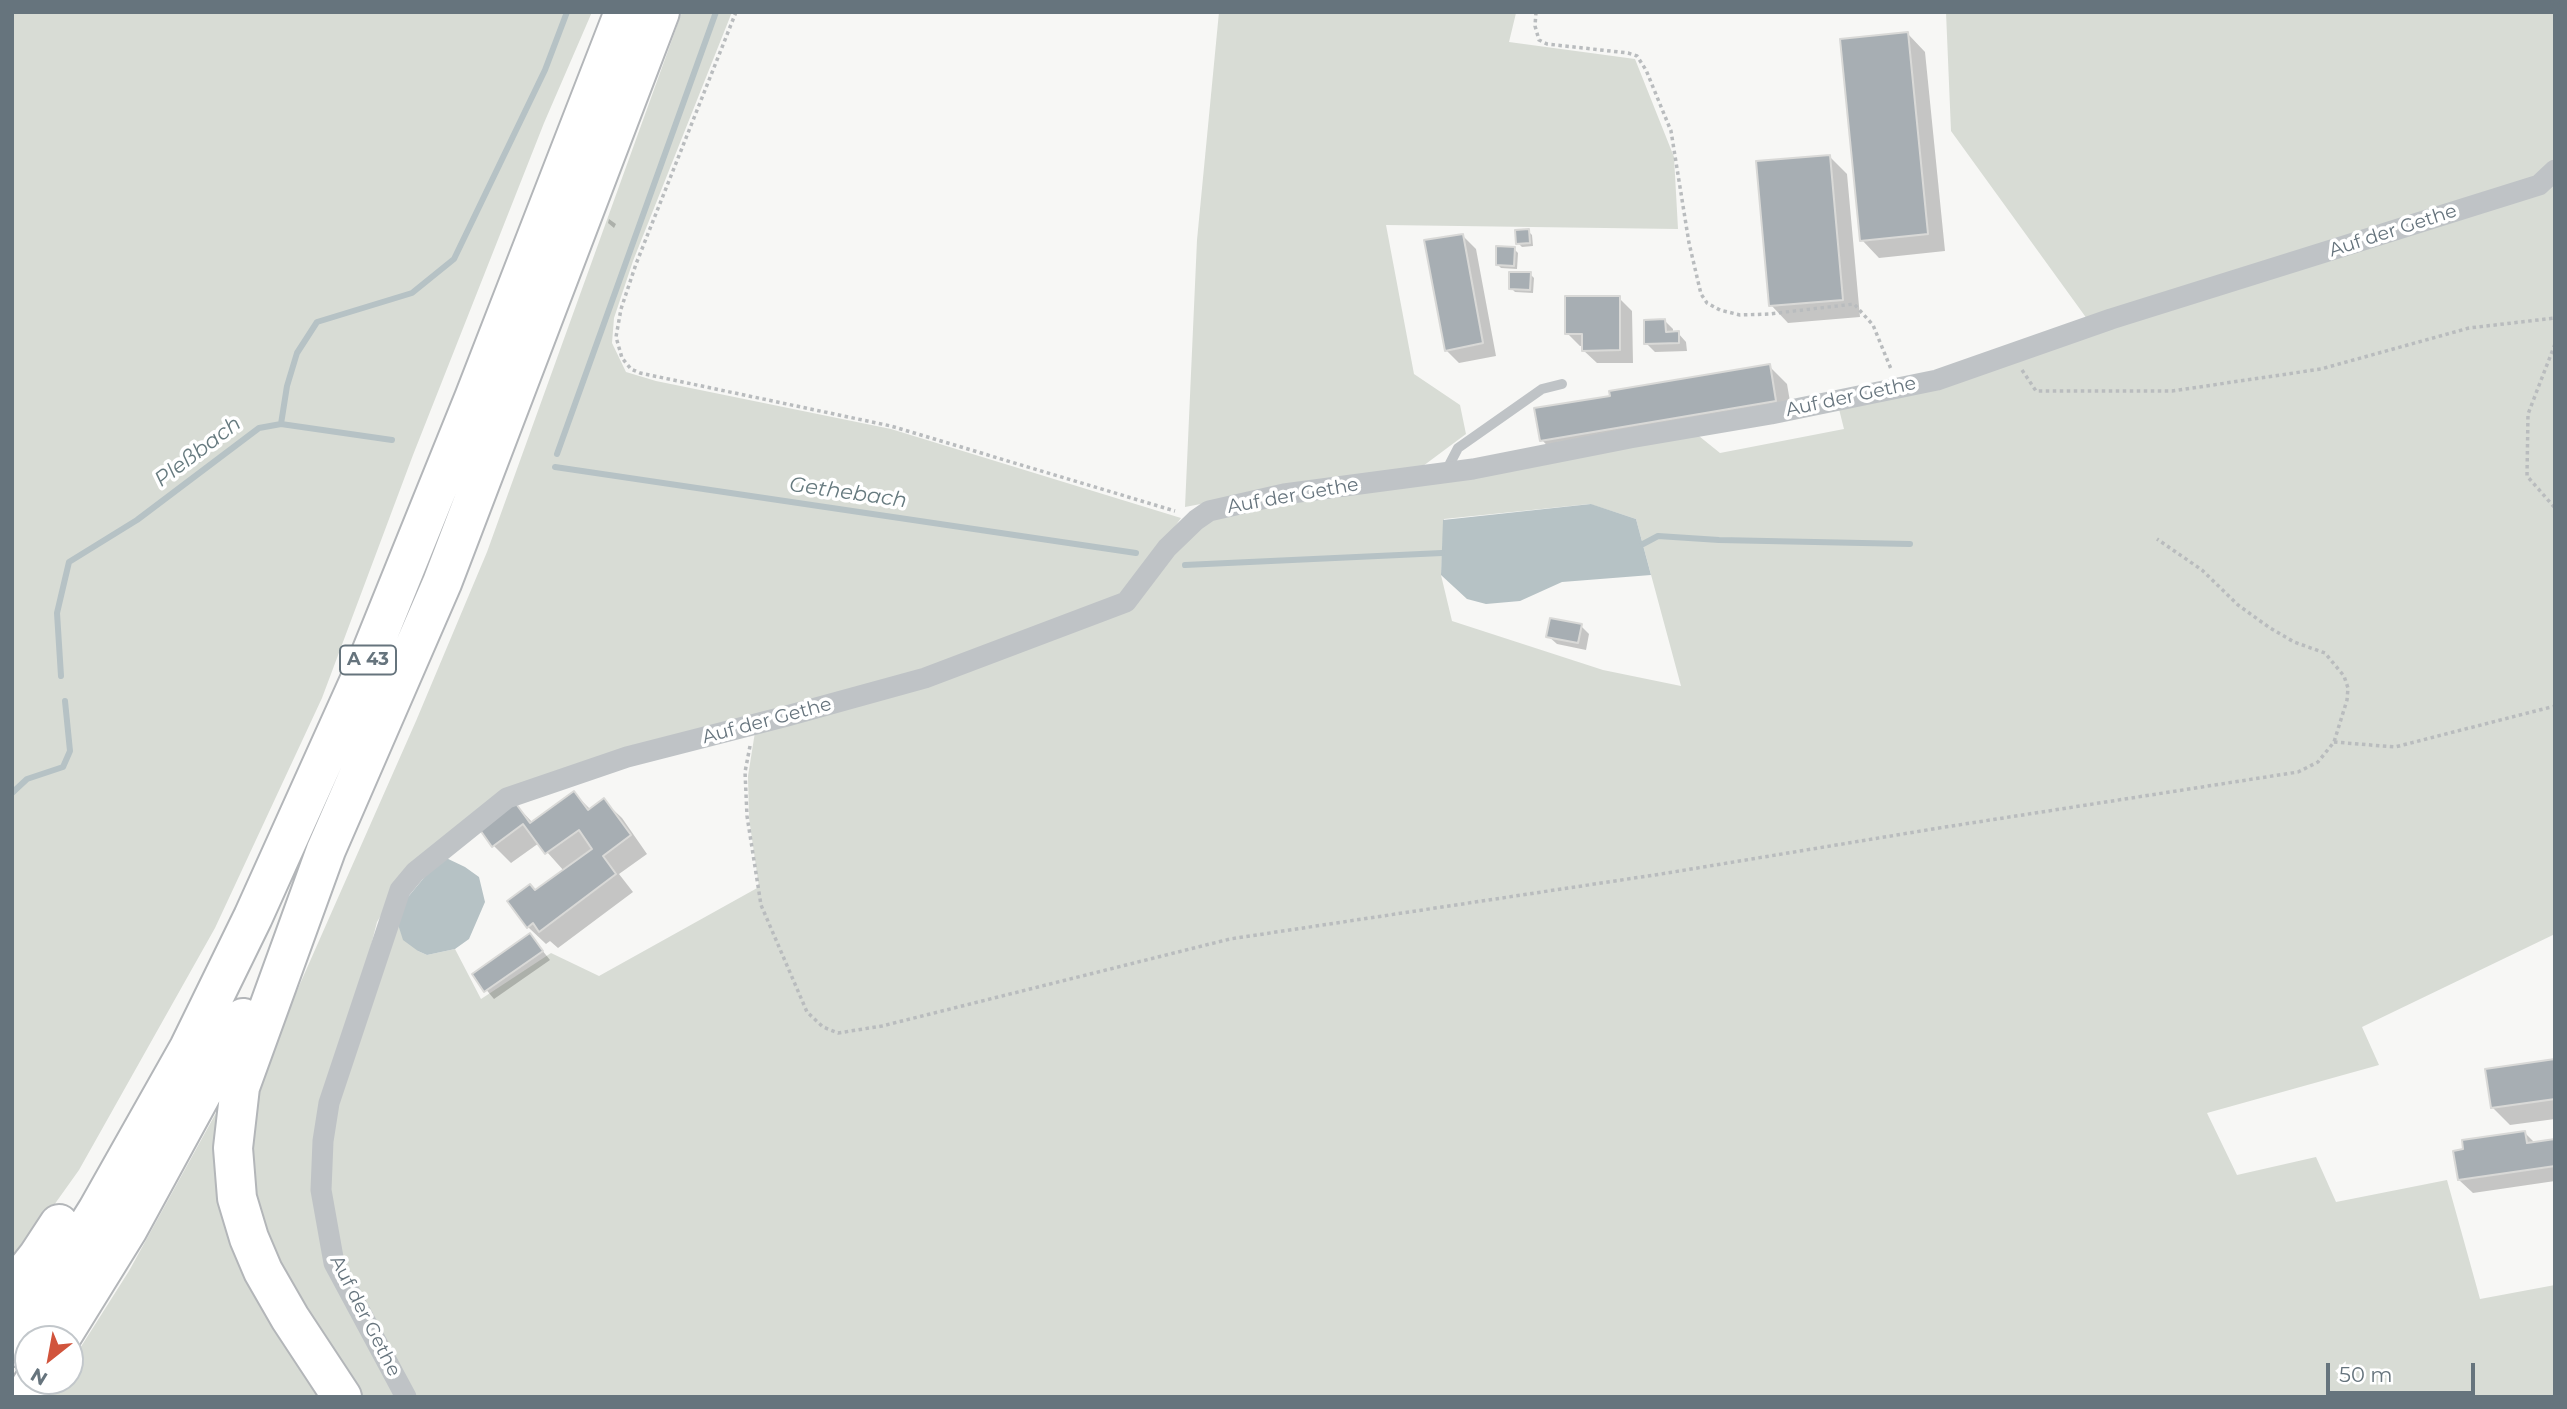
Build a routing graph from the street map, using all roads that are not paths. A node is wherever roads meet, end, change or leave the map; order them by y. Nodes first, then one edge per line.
1 (660, 12) edge
2 (620, 19) edge
3 (2555, 170) edge
4 (1562, 384) dead end
5 (1446, 473) junction
6 (326, 850) junction
7 (253, 917) junction
8 (12, 1289) edge
9 (69, 1325) edge
10 (12, 1346) edge
11 (342, 1397) edge
12 (406, 1397) edge

1 - 6 highway, A 43
2 - 7 highway, A 43
3 - 5 street, Auf der Gethe
4 - 5 lane
5 - 12 street, Auf der Gethe
6 - 9 highway, A 43
6 - 11 highway
7 - 8 highway
7 - 10 highway, A 43

